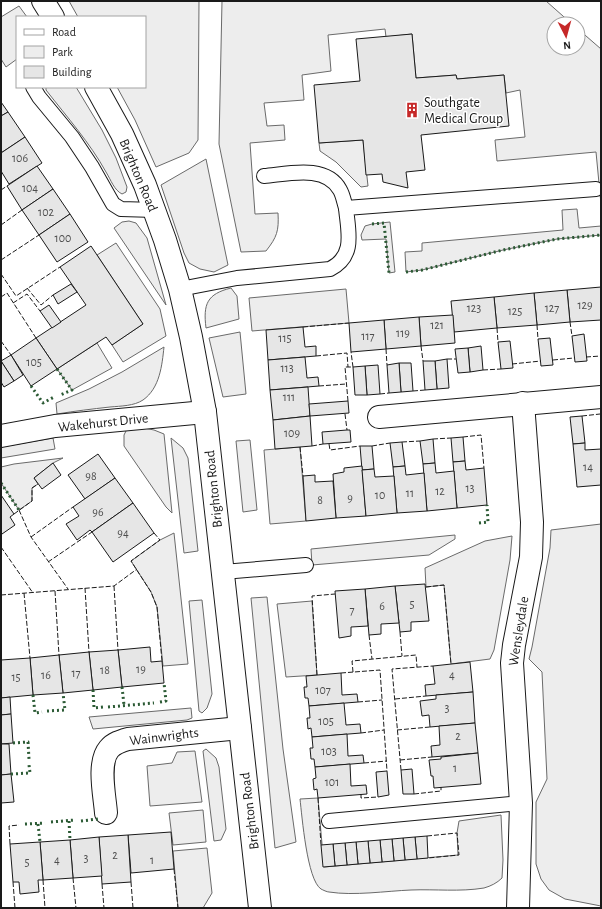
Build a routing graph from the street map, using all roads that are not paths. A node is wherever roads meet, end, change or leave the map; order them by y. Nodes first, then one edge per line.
1 (43, 1) edge
2 (52, 16) edge
3 (34, 88) edge
4 (97, 88) edge
5 (264, 176) dead end
6 (596, 189) dead end
7 (346, 208) junction
8 (154, 210) junction
9 (180, 289) junction
10 (601, 397) edge
11 (523, 404) junction
12 (205, 412) junction
13 (379, 417) dead end
14 (1, 436) edge
15 (306, 565) dead end
16 (222, 572) junction
17 (240, 728) junction
18 (521, 803) junction
19 (106, 813) dead end
20 (329, 821) dead end
21 (260, 908) edge
22 (518, 908) edge

1 - 2 street
3 - 8 lane
4 - 8 street, Brighton Road
5 - 7 lane
6 - 7 lane
7 - 9 lane
8 - 9 street, Brighton Road
9 - 12 street, Brighton Road
10 - 11 street
11 - 13 street
11 - 18 street, Wensleydale
12 - 14 street, Wakehurst Drive
12 - 16 street, Brighton Road
15 - 16 lane
16 - 17 street, Brighton Road
17 - 19 street, Wainwrights
17 - 21 street, Brighton Road
18 - 20 lane
18 - 22 street, Wensleydale

